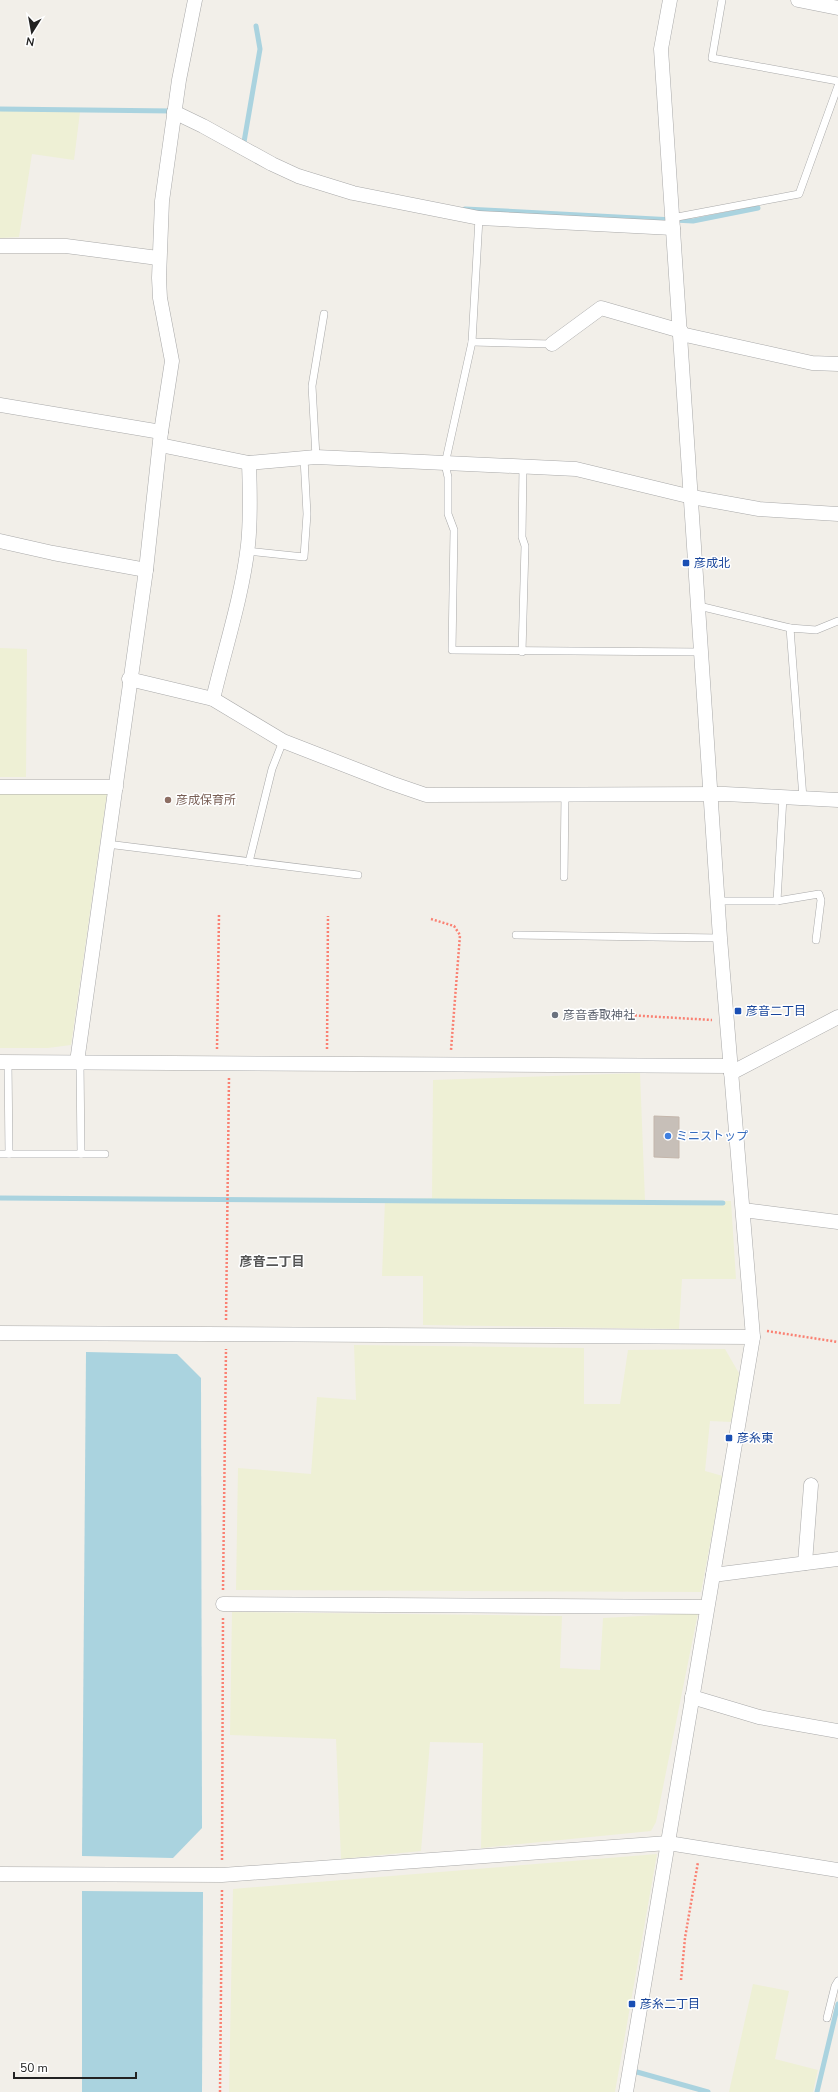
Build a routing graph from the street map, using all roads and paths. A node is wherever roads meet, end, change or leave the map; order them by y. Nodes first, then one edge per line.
1 (195, 0) edge
2 (670, 0) edge
3 (722, 0) edge
4 (798, 0) edge
5 (838, 8) edge
6 (838, 80) edge
7 (838, 86) edge
8 (174, 112) junction
9 (479, 218) junction
10 (673, 223) junction
11 (0, 246) edge
12 (158, 258) junction
13 (324, 314) dead end
14 (681, 333) junction
15 (472, 342) junction
16 (552, 344) joint
17 (838, 364) edge
18 (0, 405) edge
19 (160, 438) junction
20 (310, 457) junction
21 (249, 463) junction
22 (445, 464) junction
23 (523, 466) junction
24 (692, 497) junction
25 (838, 514) edge
26 (0, 541) edge
27 (247, 551) junction
28 (146, 570) junction
29 (699, 606) junction
30 (838, 622) edge
31 (790, 628) junction
32 (522, 652) junction
33 (702, 652) junction
34 (129, 679) junction
35 (214, 699) junction
36 (283, 741) junction
37 (0, 787) edge
38 (116, 787) junction
39 (565, 795) junction
40 (711, 795) junction
41 (783, 797) junction
42 (803, 798) junction
43 (838, 800) edge
44 (106, 844) junction
45 (249, 862) junction
46 (358, 875) dead end
47 (564, 877) dead end
48 (718, 901) junction
49 (777, 901) junction
50 (220, 914) dead end
51 (328, 916) dead end
52 (431, 919) dead end
53 (516, 935) dead end
54 (720, 938) junction
55 (816, 940) dead end
56 (567, 1014) dead end
57 (838, 1017) edge
58 (726, 1020) junction
59 (4, 1062) edge
60 (79, 1062) junction
61 (216, 1063) junction
62 (327, 1064) junction
63 (450, 1065) junction
64 (730, 1070) junction
65 (0, 1154) edge
66 (9, 1154) junction
67 (81, 1154) junction
68 (106, 1154) dead end
69 (743, 1210) junction
70 (838, 1222) edge
71 (0, 1333) edge
72 (758, 1334) junction
73 (838, 1342) edge
74 (811, 1484) dead end
75 (838, 1559) edge
76 (805, 1563) junction
77 (713, 1575) junction
78 (223, 1604) joint
79 (707, 1607) junction
80 (692, 1697) junction
81 (838, 1731) edge
82 (668, 1844) junction
83 (700, 1848) junction
84 (838, 1870) edge
85 (0, 1874) edge
86 (222, 1875) junction
87 (681, 1980) dead end
88 (838, 1981) edge
89 (827, 2018) dead end
90 (220, 2092) edge
91 (626, 2092) edge

1 - 8 street
2 - 10 street
3 - 6 lane
4 - 5 street
7 - 10 lane
8 - 9 street
8 - 12 street
9 - 10 street
9 - 15 lane
10 - 14 street
11 - 12 street
12 - 19 street
13 - 20 lane
14 - 16 street
14 - 17 street
14 - 24 street
15 - 16 lane
15 - 22 lane
18 - 19 street
19 - 21 street
19 - 28 street
20 - 21 street
20 - 22 street
20 - 27 lane
21 - 27 street
22 - 23 street
22 - 32 lane
23 - 24 street
23 - 32 lane
24 - 25 street
24 - 29 street
26 - 28 street
27 - 35 street
28 - 34 street
29 - 31 lane
29 - 33 street
30 - 31 lane
31 - 42 lane
32 - 33 lane
33 - 40 street
34 - 35 street
34 - 38 street
35 - 36 street
36 - 39 street
36 - 45 lane
37 - 38 street
38 - 44 street
39 - 40 street
39 - 47 lane
40 - 41 street
40 - 48 street
41 - 42 street
41 - 49 lane
42 - 43 street
44 - 45 lane
44 - 60 street
45 - 46 lane
48 - 49 lane
48 - 54 street
49 - 55 lane
50 - 61 path
51 - 62 path
52 - 63 path
53 - 54 lane
54 - 58 street
56 - 58 path
57 - 64 street
58 - 64 street
59 - 60 street
59 - 66 lane
60 - 61 street
60 - 67 lane
61 - 62 street
62 - 63 street
63 - 64 street
64 - 69 street
65 - 66 lane
66 - 67 lane
67 - 68 lane
69 - 70 street
69 - 72 street
71 - 72 street
72 - 73 path
72 - 77 street
74 - 76 street
75 - 76 street
76 - 77 street
77 - 79 street
78 - 79 street
78 - 86 path
79 - 80 street
80 - 81 street
80 - 82 street
82 - 83 street
82 - 86 street
82 - 91 street
83 - 84 street
83 - 87 path
85 - 86 street
86 - 90 path
88 - 89 lane

